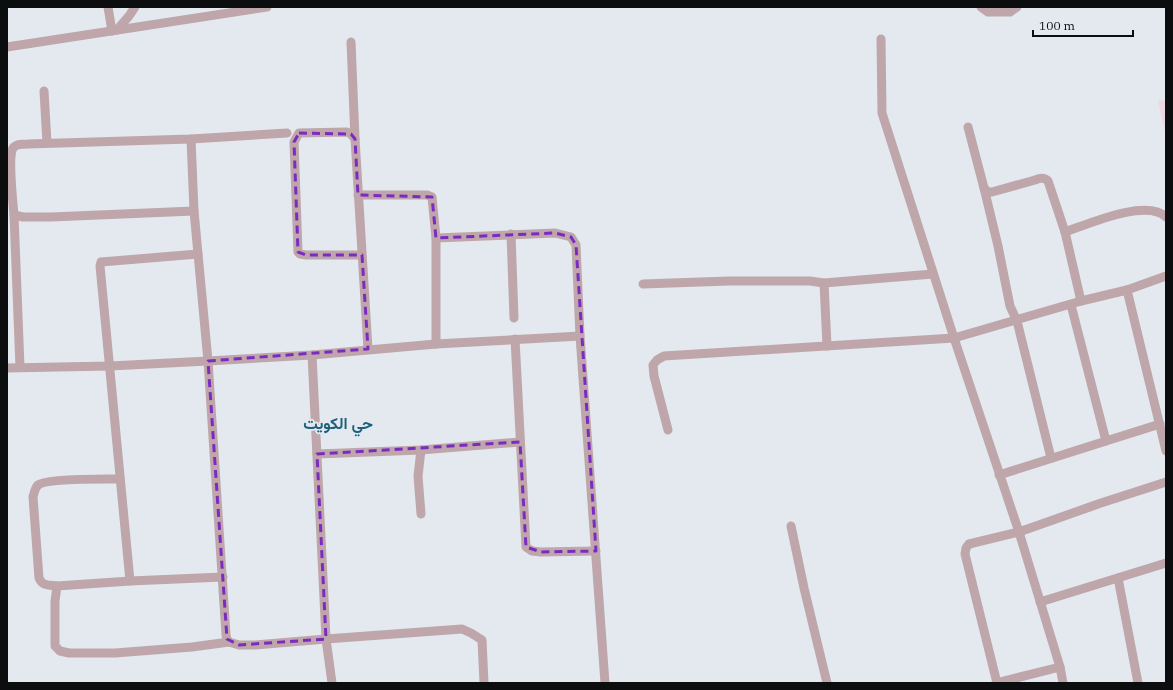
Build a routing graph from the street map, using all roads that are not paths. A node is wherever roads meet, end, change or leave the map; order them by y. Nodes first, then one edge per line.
1 (108, 7) edge
2 (135, 7) edge
3 (267, 7) edge
4 (981, 7) edge
5 (1017, 7) edge
6 (114, 30) junction
7 (880, 39) dead end
8 (351, 42) dead end
9 (7, 47) edge
10 (44, 91) dead end
11 (968, 127) dead end
12 (287, 133) dead end
13 (191, 140) junction
14 (356, 140) junction
15 (48, 143) junction
16 (984, 188) junction
17 (358, 195) junction
18 (194, 211) junction
19 (14, 215) junction
20 (1166, 217) edge
21 (1065, 232) junction
22 (510, 234) junction
23 (436, 238) junction
24 (198, 254) junction
25 (362, 255) junction
26 (933, 274) junction
27 (1166, 276) edge
28 (824, 283) junction
29 (643, 284) dead end
30 (1127, 290) junction
31 (1081, 301) junction
32 (1072, 305) junction
33 (514, 318) dead end
34 (1017, 321) junction
35 (580, 336) junction
36 (954, 338) junction
37 (515, 339) junction
38 (436, 344) junction
39 (827, 346) junction
40 (368, 349) junction
41 (312, 355) junction
42 (208, 361) junction
43 (110, 366) junction
44 (20, 367) junction
45 (7, 368) edge
46 (1160, 424) junction
47 (668, 430) dead end
48 (1106, 440) junction
49 (520, 442) junction
50 (421, 450) junction
51 (1166, 451) edge
52 (317, 454) junction
53 (1051, 458) junction
54 (999, 476) junction
55 (120, 478) junction
56 (1166, 482) edge
57 (421, 514) dead end
58 (791, 526) dead end
59 (1019, 532) junction
60 (596, 551) junction
61 (1166, 563) edge
62 (222, 578) junction
63 (1118, 578) junction
64 (130, 581) junction
65 (57, 586) junction
66 (1040, 602) junction
67 (326, 639) junction
68 (230, 642) junction
69 (1060, 667) junction
70 (332, 683) edge
71 (484, 683) edge
72 (605, 683) edge
73 (827, 683) edge
74 (996, 683) edge
75 (1063, 683) edge
76 (1138, 683) edge

1 - 6 street
2 - 6 street
3 - 6 street
4 - 5 street
6 - 9 street
7 - 26 street
8 - 14 street
10 - 15 street
11 - 16 street
12 - 13 street
13 - 15 street
13 - 18 street
14 - 17 street
14 - 25 street
15 - 19 street
16 - 21 street
16 - 34 street
17 - 23 street
17 - 25 street
18 - 19 street
18 - 24 street
19 - 44 street
20 - 21 street
21 - 31 street
22 - 23 street
22 - 33 street
22 - 35 street
23 - 38 street
24 - 42 street
24 - 43 street
25 - 40 street
26 - 28 street
26 - 36 street
27 - 30 street
28 - 29 street
28 - 39 street
30 - 31 street
30 - 46 street
31 - 32 street
32 - 34 street
32 - 48 street
34 - 36 street
34 - 53 street
35 - 37 street
35 - 60 street
36 - 39 street
36 - 54 street
37 - 38 street
37 - 49 street
38 - 40 street
39 - 47 street
40 - 41 street
41 - 42 street
41 - 52 street
42 - 43 street
42 - 62 street
43 - 44 street
43 - 55 street
44 - 45 street
46 - 48 street
46 - 51 street
48 - 53 street
49 - 50 street
49 - 60 street
50 - 52 street
50 - 57 street
52 - 67 street
53 - 54 street
54 - 59 street
55 - 64 street
55 - 65 street
56 - 59 street
58 - 73 street
59 - 66 street
59 - 74 street
60 - 72 street
61 - 63 street
62 - 64 street
62 - 68 street
63 - 66 street
63 - 76 street
64 - 65 street
65 - 68 street
66 - 69 street
67 - 68 street
67 - 70 street
67 - 71 street
69 - 74 street
69 - 75 street

